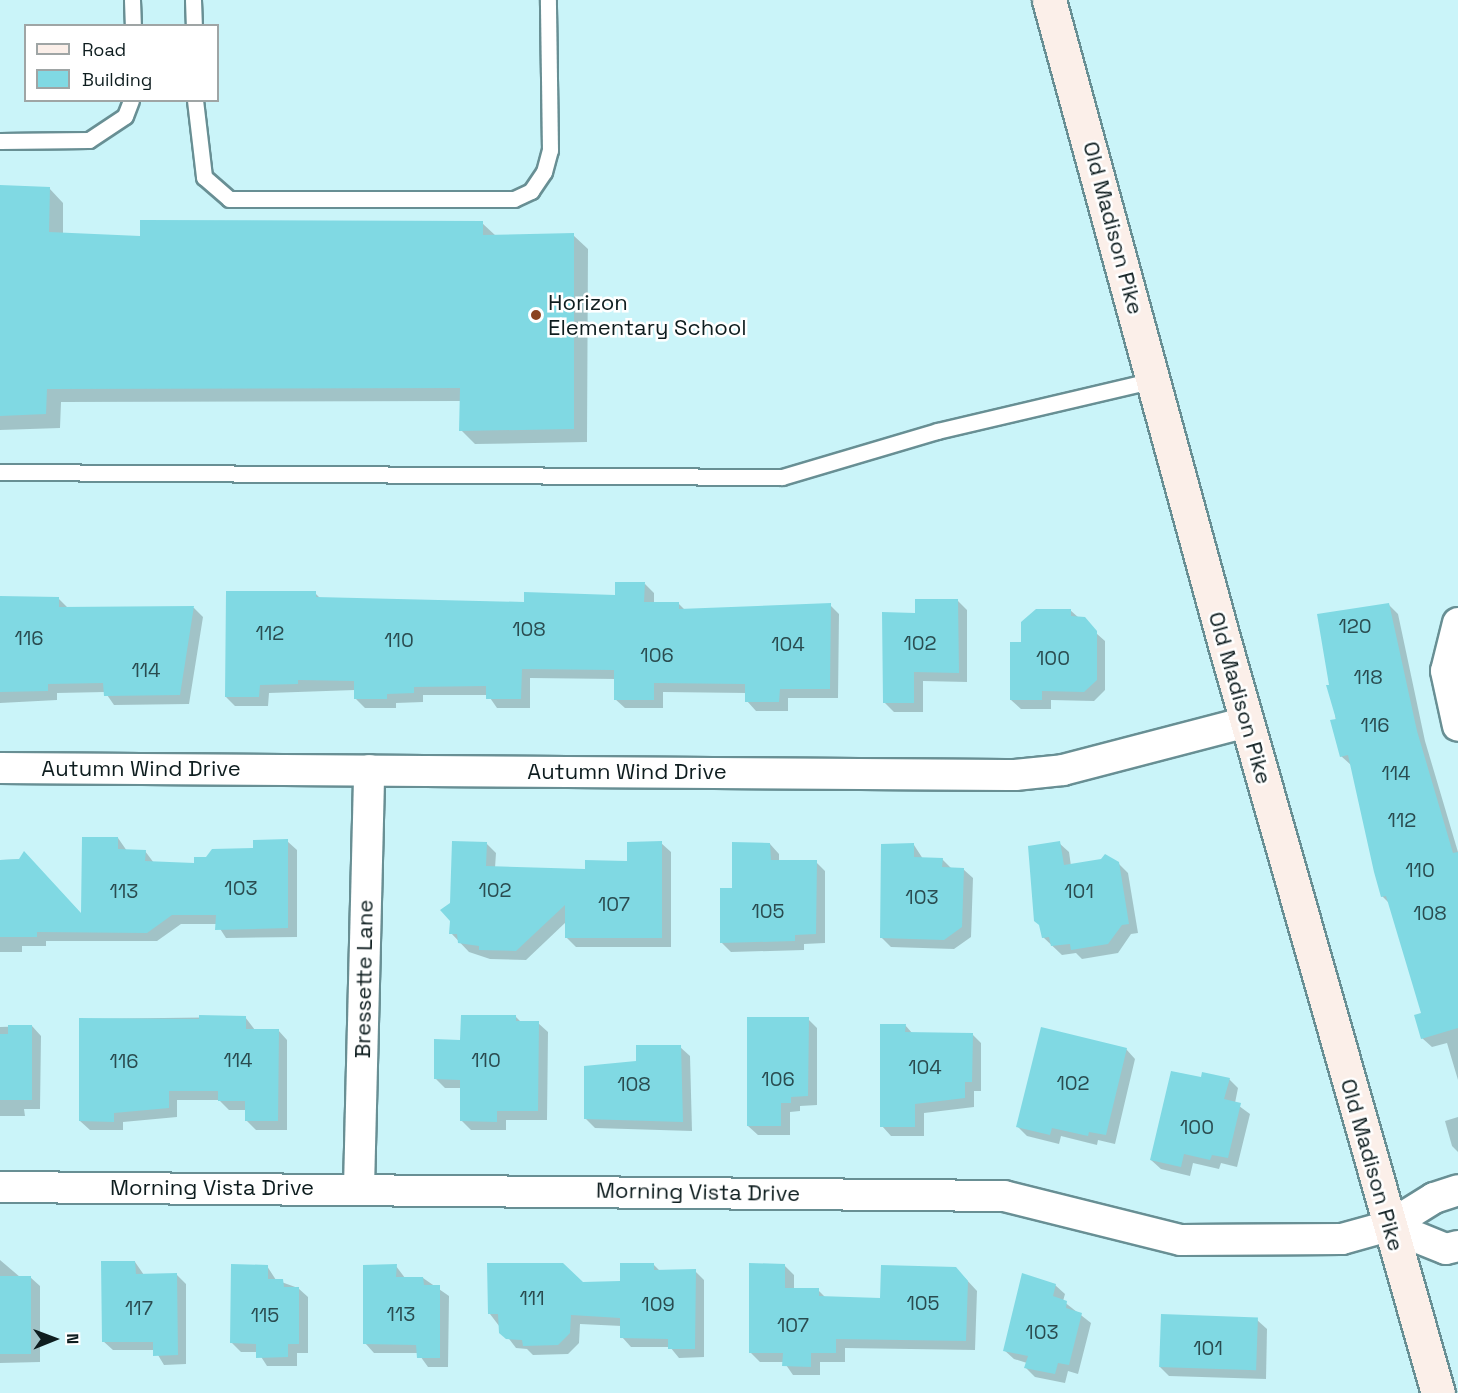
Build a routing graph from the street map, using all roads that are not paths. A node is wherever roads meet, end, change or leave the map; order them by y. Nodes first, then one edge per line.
1 (132, 0) edge
2 (194, 0) edge
3 (548, 0) edge
4 (1049, 0) edge
5 (133, 24) edge
6 (194, 24) edge
7 (129, 102) edge
8 (195, 102) edge
9 (0, 141) edge
10 (1154, 380) junction
11 (0, 472) edge
12 (1458, 623) edge
13 (1247, 722) junction
14 (1458, 726) edge
15 (0, 768) edge
16 (369, 770) junction
17 (0, 1187) edge
18 (359, 1188) junction
19 (1458, 1190) edge
20 (1389, 1226) junction
21 (1458, 1246) edge
22 (1438, 1393) edge

1 - 5 lane
2 - 6 lane
3 - 8 lane
4 - 10 main road, Old Madison Pike
7 - 9 lane
10 - 11 lane
10 - 13 main road, Old Madison Pike
12 - 14 street
13 - 16 street, Autumn Wind Drive
13 - 20 main road, Old Madison Pike
15 - 16 street, Autumn Wind Drive
16 - 18 street, Bressette Lane
17 - 18 street, Morning Vista Drive
18 - 20 street, Morning Vista Drive
19 - 20 street, Morning Vista Drive
20 - 21 street
20 - 22 main road, Old Madison Pike

